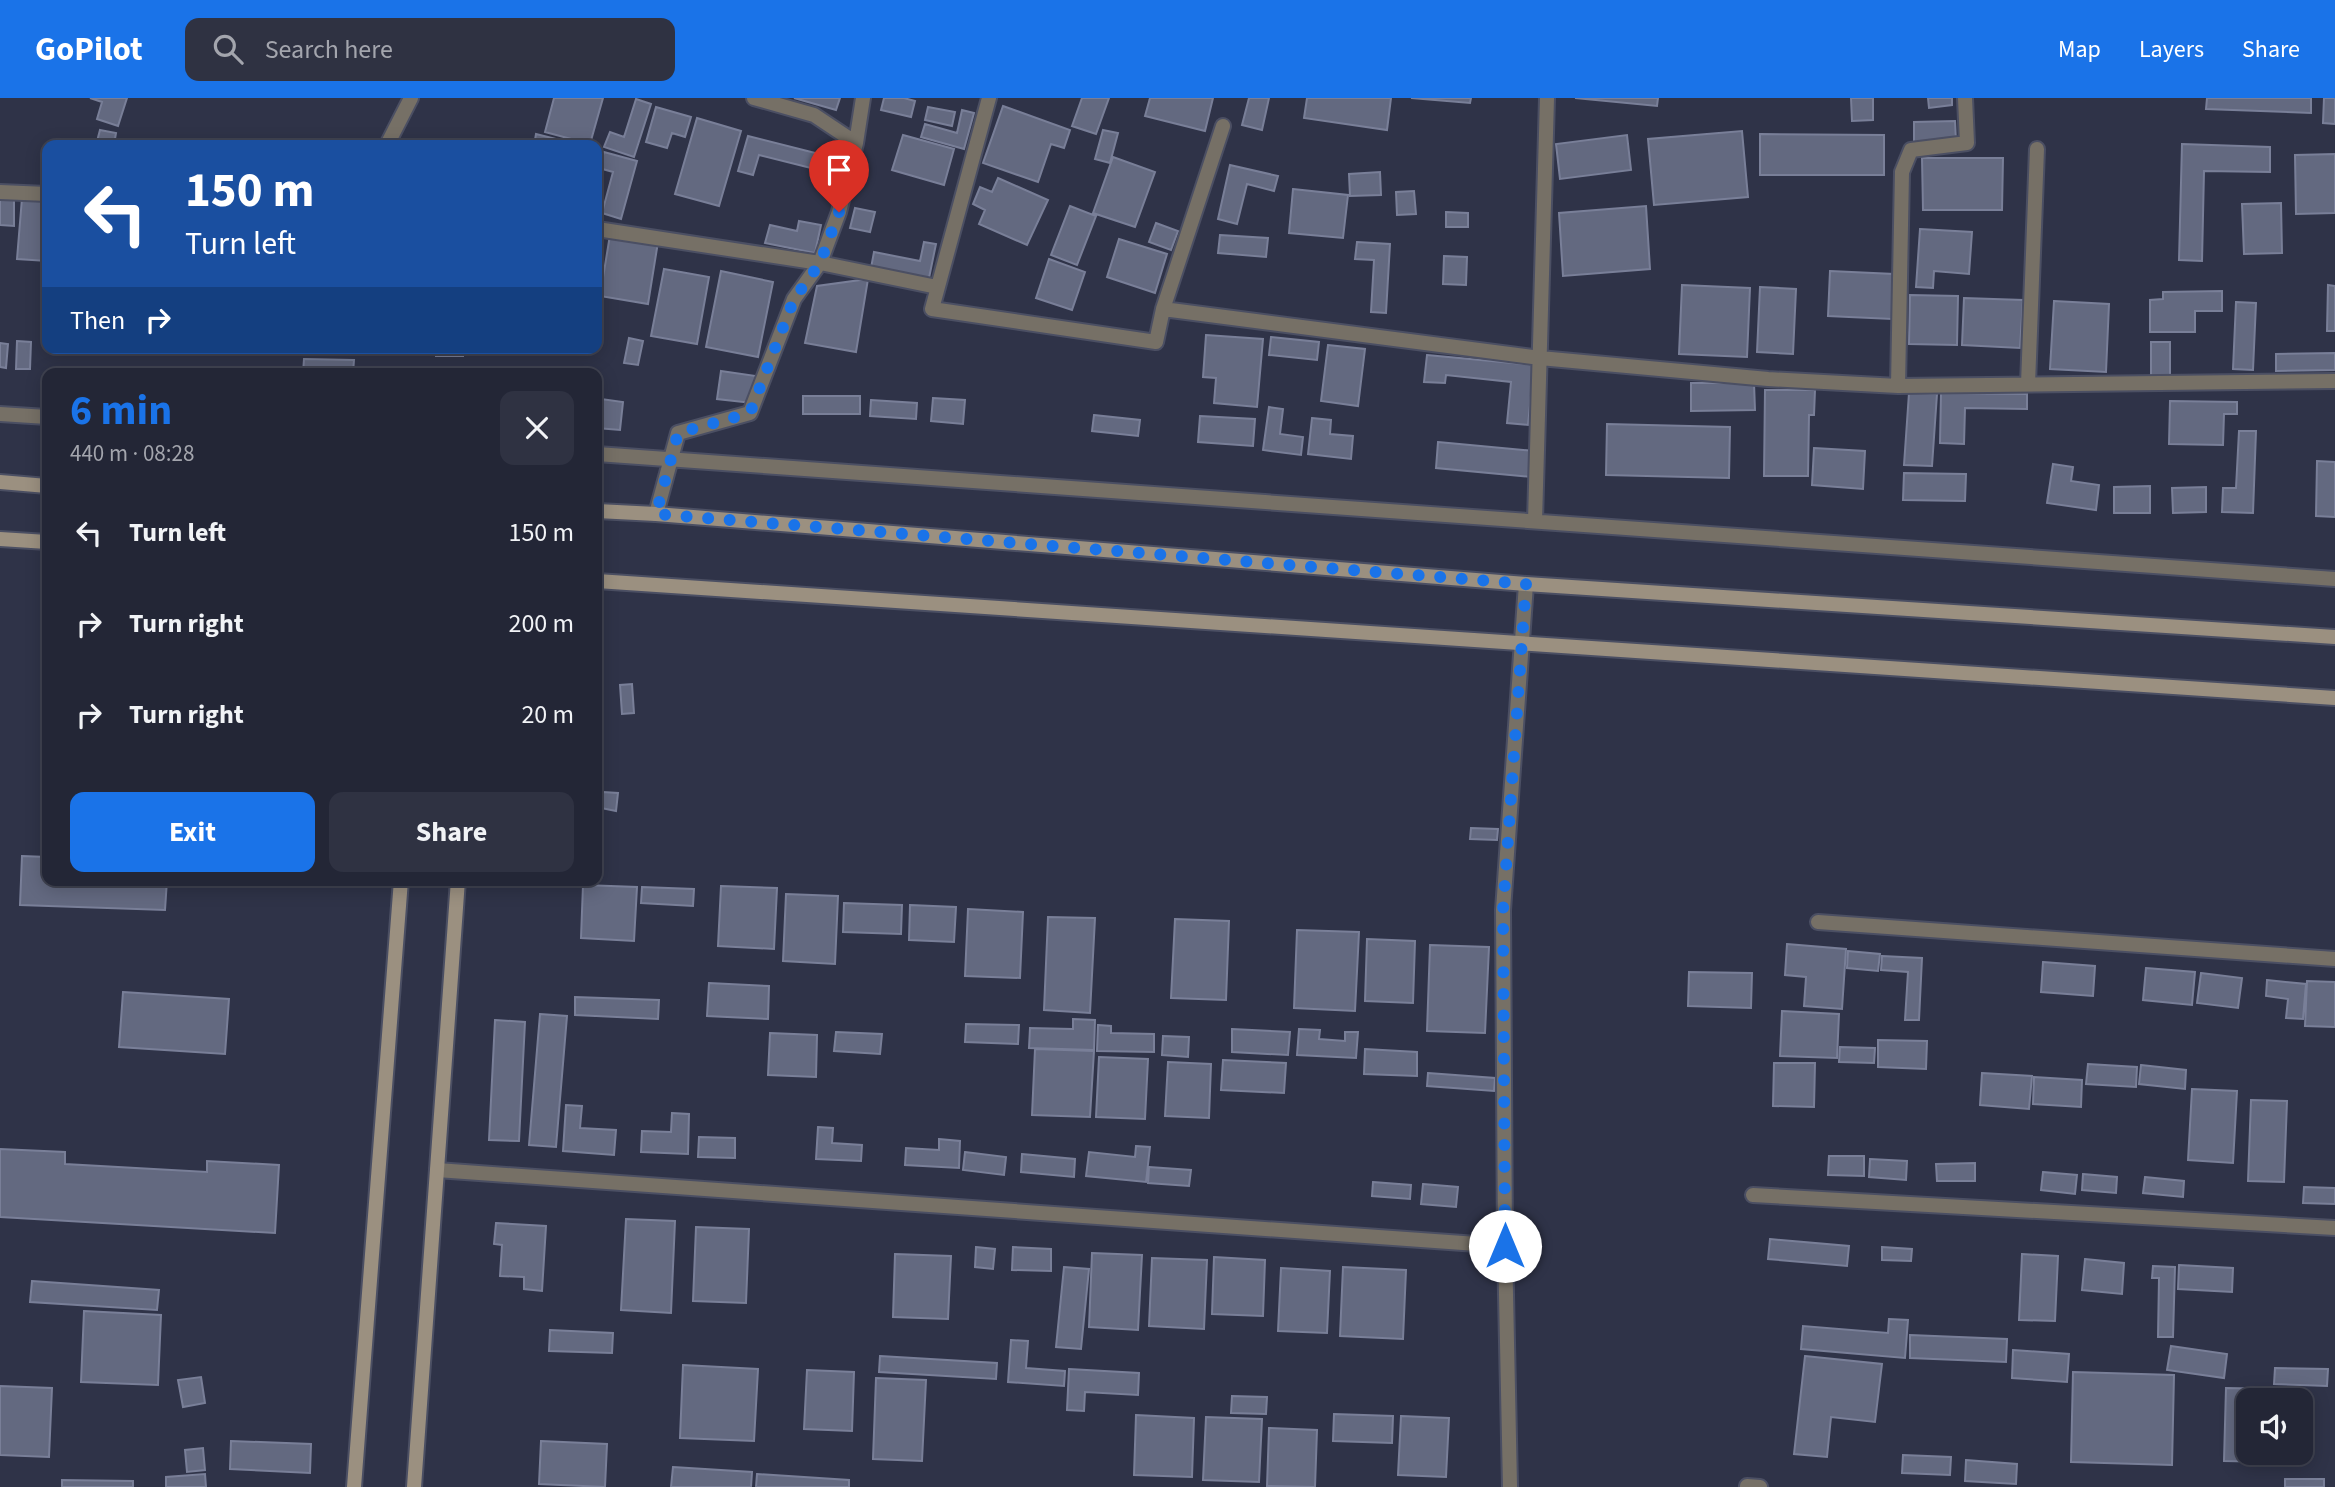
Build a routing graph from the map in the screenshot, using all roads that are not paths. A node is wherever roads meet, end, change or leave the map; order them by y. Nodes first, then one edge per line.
1 (411, 98) edge
2 (754, 98) edge
3 (863, 98) edge
4 (989, 98) edge
5 (1548, 98) edge
6 (1965, 98) edge
7 (1223, 126) dead end
8 (390, 140) edge
9 (856, 143) junction
10 (2037, 149) dead end
11 (0, 192) edge
12 (42, 194) edge
13 (602, 230) edge
14 (820, 263) junction
15 (937, 287) junction
16 (1163, 309) junction
17 (1540, 358) junction
18 (2335, 381) edge
19 (2028, 384) junction
20 (1898, 386) junction
21 (0, 414) edge
22 (42, 417) edge
23 (602, 454) edge
24 (671, 459) junction
25 (0, 482) edge
26 (42, 486) edge
27 (602, 512) edge
28 (656, 514) junction
29 (1535, 521) junction
30 (0, 538) edge
31 (42, 542) edge
32 (2335, 579) edge
33 (602, 581) edge
34 (1526, 584) junction
35 (2335, 637) edge
36 (1524, 644) junction
37 (2335, 698) edge
38 (401, 886) edge
39 (458, 886) edge
40 (1818, 922) dead end
41 (2335, 959) edge
42 (437, 1170) junction
43 (1753, 1195) dead end
44 (2335, 1228) edge
45 (1505, 1246) junction
46 (354, 1487) edge
47 (414, 1487) edge
48 (1510, 1487) edge

1 - 8 street
2 - 9 street
3 - 9 street
4 - 15 street
5 - 17 street
6 - 20 street
7 - 16 street
9 - 14 street
10 - 19 street
11 - 12 street
13 - 14 street
14 - 15 street
14 - 24 street
15 - 16 street
16 - 17 street
17 - 20 street
17 - 29 street
18 - 19 street
19 - 20 street
21 - 22 street
23 - 24 street
24 - 28 street
24 - 29 street
25 - 26 main road
27 - 28 main road
28 - 34 main road
29 - 32 street
30 - 31 main road
33 - 36 main road
34 - 35 main road
34 - 36 street
36 - 37 main road
36 - 45 street
38 - 46 main road
39 - 42 main road
40 - 41 street
42 - 45 street
42 - 47 main road
43 - 44 street
45 - 48 street

